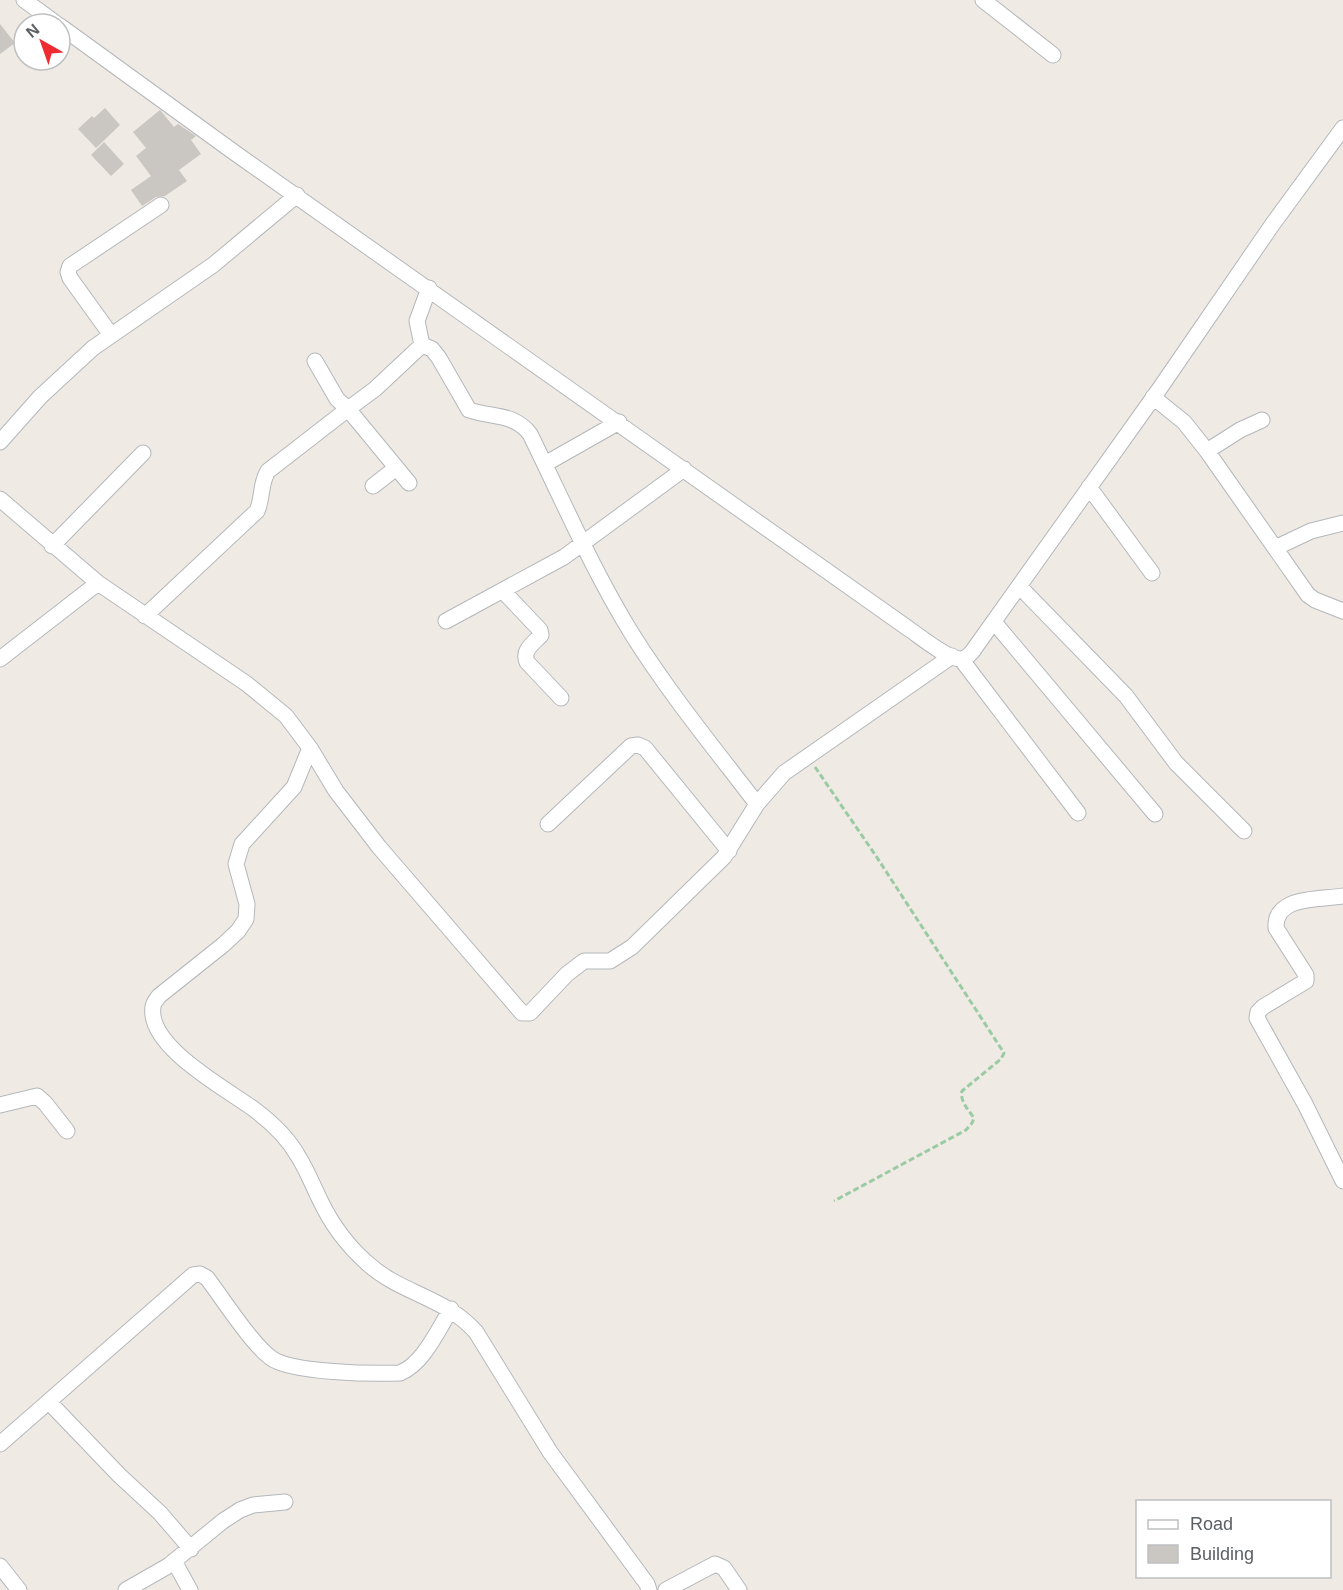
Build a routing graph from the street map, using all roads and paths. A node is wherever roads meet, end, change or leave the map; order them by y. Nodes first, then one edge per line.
1 (24, 0) edge
2 (983, 0) edge
3 (41, 12) edge
4 (72, 34) edge
5 (1053, 55) dead end
6 (1343, 128) edge
7 (297, 195) junction
8 (161, 205) dead end
9 (429, 288) junction
10 (111, 335) junction
11 (422, 345) junction
12 (315, 361) dead end
13 (1153, 397) junction
14 (348, 410) junction
15 (1262, 420) dead end
16 (619, 422) junction
17 (0, 442) edge
18 (1207, 451) junction
19 (143, 453) dead end
20 (545, 464) junction
21 (396, 468) junction
22 (684, 469) junction
23 (409, 483) dead end
24 (373, 486) dead end
25 (1089, 488) junction
26 (0, 499) edge
27 (1343, 523) edge
28 (583, 542) junction
29 (52, 546) junction
30 (1275, 548) junction
31 (1152, 573) dead end
32 (98, 583) junction
33 (1019, 586) junction
34 (503, 591) junction
35 (1343, 611) edge
36 (145, 616) junction
37 (446, 621) dead end
38 (994, 622) junction
39 (956, 658) junction
40 (0, 659) edge
41 (561, 698) dead end
42 (310, 748) junction
43 (807, 756) junction
44 (757, 804) junction
45 (1078, 813) dead end
46 (1155, 814) dead end
47 (548, 824) dead end
48 (1244, 831) dead end
49 (729, 851) junction
50 (1343, 896) edge
51 (0, 1105) edge
52 (67, 1131) dead end
53 (1343, 1181) edge
54 (834, 1201) dead end
55 (451, 1309) junction
56 (49, 1402) junction
57 (0, 1444) edge
58 (285, 1502) dead end
59 (191, 1549) junction
60 (174, 1562) junction
61 (0, 1566) edge
62 (19, 1590) edge
63 (126, 1590) edge
64 (190, 1590) edge
65 (650, 1590) edge
66 (666, 1590) edge
67 (739, 1590) edge

1 - 3 street
2 - 5 street
4 - 7 street
6 - 13 street
7 - 9 street
7 - 10 street
8 - 10 street
9 - 11 street
9 - 16 street
10 - 17 street
11 - 14 street
11 - 20 street
12 - 14 street
13 - 18 street
13 - 25 street
14 - 21 street
14 - 36 street
15 - 18 street
16 - 20 street
16 - 22 street
18 - 30 street
19 - 29 street
20 - 28 street
21 - 23 street
21 - 24 street
22 - 28 street
22 - 39 street
25 - 31 street
25 - 33 street
26 - 29 street
27 - 30 street
28 - 34 street
28 - 44 street
29 - 32 street
30 - 35 street
32 - 36 street
32 - 40 street
33 - 38 street
33 - 48 street
34 - 37 street
34 - 41 street
36 - 42 street
38 - 39 street
38 - 46 street
39 - 43 street
39 - 45 street
42 - 49 street
42 - 55 street
43 - 44 street
43 - 54 path
44 - 49 street
47 - 49 street
50 - 53 street
51 - 52 street
55 - 56 street
55 - 65 street
56 - 57 street
56 - 59 street
58 - 59 street
59 - 60 street
60 - 63 street
60 - 64 street
61 - 62 street
66 - 67 street

